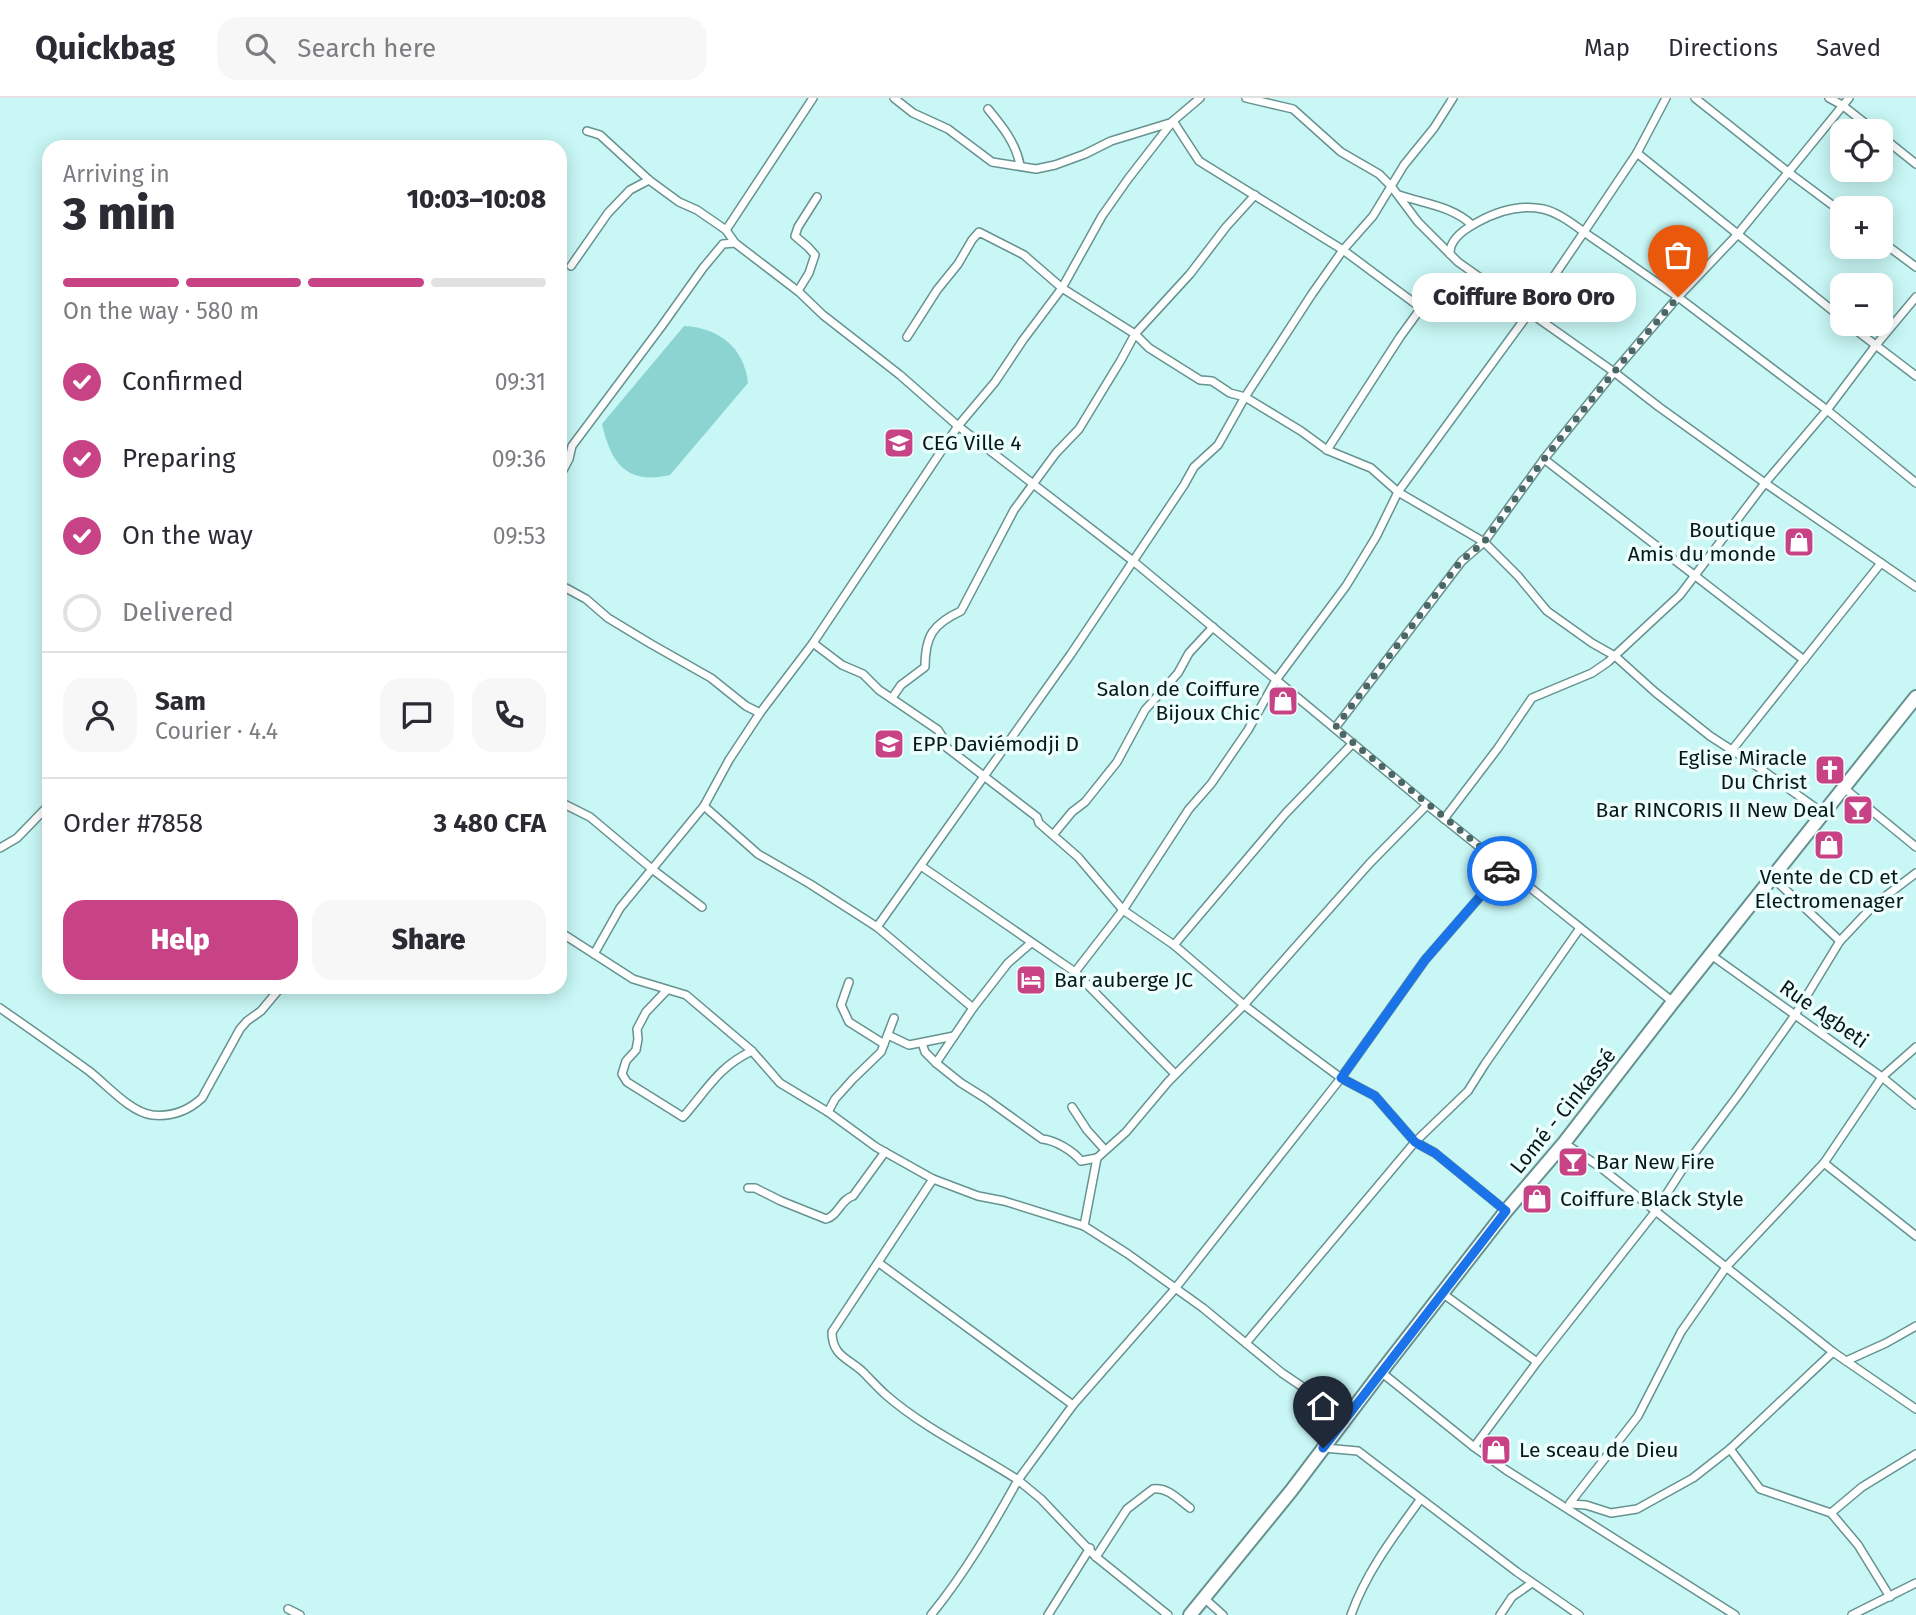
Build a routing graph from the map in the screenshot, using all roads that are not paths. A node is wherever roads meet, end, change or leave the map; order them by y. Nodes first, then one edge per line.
1 (813, 98) edge
2 (894, 98) edge
3 (1200, 98) edge
4 (1246, 98) edge
5 (1453, 98) edge
6 (1666, 98) edge
7 (1695, 98) edge
8 (1829, 98) edge
9 (1849, 98) edge
10 (1842, 106) junction
11 (988, 109) dead end
12 (1859, 119) edge
13 (1173, 121) junction
14 (587, 131) dead end
15 (1893, 146) edge
16 (1637, 153) junction
17 (1916, 164) edge
18 (1020, 165) junction
19 (1788, 172) junction
20 (649, 180) junction
21 (1391, 186) junction
22 (1398, 194) junction
23 (1255, 195) junction
24 (817, 197) dead end
25 (1830, 203) edge
26 (1472, 225) junction
27 (726, 230) junction
28 (1584, 232) junction
29 (1737, 235) junction
30 (735, 243) junction
31 (1343, 250) junction
32 (1893, 250) edge
33 (1450, 254) junction
34 (570, 266) dead end
35 (1916, 267) edge
36 (1062, 288) junction
37 (798, 291) junction
38 (1678, 297) junction
39 (1916, 298) edge
40 (1830, 309) edge
41 (1529, 313) junction
42 (1135, 334) junction
43 (1864, 336) edge
44 (907, 337) dead end
45 (1876, 345) junction
46 (1614, 372) junction
47 (1916, 376) edge
48 (1245, 397) junction
49 (1827, 410) junction
50 (958, 426) junction
51 (1327, 450) junction
52 (1544, 459) junction
53 (567, 463) edge
54 (1765, 483) junction
55 (1916, 483) edge
56 (1034, 485) junction
57 (1398, 492) junction
58 (1484, 542) junction
59 (1133, 561) junction
60 (1881, 563) junction
61 (1695, 575) junction
62 (1916, 587) edge
63 (567, 589) edge
64 (1213, 627) junction
65 (813, 643) junction
66 (1615, 656) junction
67 (1804, 660) junction
68 (1276, 680) junction
69 (1916, 697) edge
70 (892, 698) junction
71 (760, 713) junction
72 (1335, 728) junction
73 (1353, 743) junction
74 (1732, 750) junction
75 (985, 776) junction
76 (1844, 788) junction
77 (1427, 805) junction
78 (567, 806) edge
79 (704, 806) junction
80 (42, 811) edge
81 (1823, 814) junction
82 (1444, 819) junction
83 (1053, 835) junction
84 (1916, 847) edge
85 (0, 848) edge
86 (920, 866) junction
87 (1505, 867) junction
88 (652, 869) junction
89 (1916, 873) edge
90 (1772, 877) junction
91 (702, 907) dead end
92 (1123, 910) junction
93 (877, 927) junction
94 (1580, 928) junction
95 (567, 937) edge
96 (1840, 941) junction
97 (1031, 943) junction
98 (1174, 945) junction
99 (594, 954) junction
100 (1711, 955) junction
101 (1075, 972) junction
102 (849, 982) dead end
103 (667, 990) junction
104 (275, 994) edge
105 (1673, 1002) junction
106 (1244, 1005) junction
107 (0, 1008) edge
108 (973, 1008) junction
109 (1795, 1015) junction
110 (894, 1018) dead end
111 (888, 1035) junction
112 (954, 1036) junction
113 (922, 1042) junction
114 (884, 1044) junction
115 (1916, 1047) edge
116 (752, 1051) junction
117 (936, 1062) junction
118 (1175, 1074) junction
119 (1882, 1077) junction
120 (1341, 1078) junction
121 (1916, 1105) edge
122 (1072, 1107) dead end
123 (828, 1112) junction
124 (1415, 1142) junction
125 (1564, 1143) junction
126 (1105, 1150) junction
127 (885, 1152) junction
128 (1097, 1158) junction
129 (1824, 1163) junction
130 (933, 1179) junction
131 (748, 1188) dead end
132 (1506, 1211) junction
133 (1655, 1212) junction
134 (1084, 1226) junction
135 (1916, 1236) edge
136 (878, 1263) junction
137 (1727, 1266) junction
138 (1175, 1289) junction
139 (1442, 1293) junction
140 (1916, 1326) edge
141 (1246, 1343) junction
142 (1833, 1352) junction
143 (1846, 1361) junction
144 (1537, 1362) junction
145 (1381, 1372) junction
146 (1073, 1405) junction
147 (1916, 1409) edge
148 (1347, 1417) junction
149 (1474, 1447) junction
150 (1323, 1448) junction
151 (1730, 1449) junction
152 (1916, 1454) edge
153 (1018, 1480) junction
154 (1420, 1500) junction
155 (1569, 1505) junction
156 (1190, 1508) dead end
157 (1831, 1513) junction
158 (1090, 1548) junction
159 (1096, 1556) junction
160 (1532, 1583) junction
161 (1916, 1583) edge
162 (1890, 1597) junction
163 (1205, 1598) junction
164 (288, 1609) dead end
165 (1725, 1612) edge
166 (300, 1615) edge
167 (931, 1615) edge
168 (1048, 1615) edge
169 (1168, 1615) edge
170 (1190, 1615) edge
171 (1223, 1615) edge
172 (1351, 1615) edge
173 (1500, 1615) edge
174 (1579, 1615) edge
175 (1735, 1615) edge
176 (1852, 1615) edge

1 - 27 street
2 - 18 street
3 - 13 street
4 - 21 street
5 - 21 street
6 - 16 street
7 - 19 street
8 - 10 street
9 - 10 street
10 - 12 street
10 - 19 street
11 - 18 street
13 - 18 street
13 - 23 street
13 - 36 street
14 - 20 street
15 - 17 street
16 - 28 street
16 - 29 street
19 - 25 street
19 - 29 street
20 - 27 street
20 - 34 street
21 - 22 street
21 - 31 street
22 - 26 street
22 - 33 street
23 - 31 street
23 - 42 street
24 - 37 street
26 - 28 street
26 - 33 street
27 - 30 street
28 - 38 street
28 - 41 street
29 - 38 street
29 - 40 street
30 - 37 street
30 - 53 street
31 - 48 street
31 - 51 street
32 - 35 street
33 - 41 street
36 - 42 street
36 - 44 street
36 - 50 street
37 - 50 street
38 - 46 street
38 - 49 street
39 - 45 street
41 - 46 street
41 - 57 street
42 - 48 street
42 - 56 street
43 - 45 street
45 - 47 street
45 - 49 street
46 - 52 street
46 - 54 street
48 - 51 street
48 - 59 street
49 - 54 street
49 - 55 street
50 - 56 street
50 - 65 street
51 - 57 street
52 - 58 street
52 - 61 street
54 - 60 street
54 - 61 street
56 - 59 street
56 - 70 street
57 - 58 street
57 - 68 street
58 - 66 street
58 - 72 street
59 - 64 street
59 - 75 street
60 - 62 street
60 - 67 street
61 - 66 street
61 - 67 street
63 - 71 street
64 - 68 street
64 - 83 street
65 - 70 street
65 - 71 street
66 - 74 street
66 - 82 street
67 - 74 street
68 - 72 street
68 - 92 street
69 - 76 highway, Lomé - Cinkassé
70 - 75 street
71 - 79 street
72 - 73 street
73 - 77 street
73 - 98 street
74 - 81 street
75 - 83 street
75 - 86 street
76 - 81 highway, Lomé - Cinkassé
76 - 84 street
77 - 82 street
77 - 106 street
78 - 88 street
79 - 88 street
79 - 93 street
80 - 85 street
81 - 90 highway, Lomé - Cinkassé
82 - 87 street
83 - 92 street
86 - 93 street
86 - 97 street
87 - 94 street
87 - 120 street
88 - 91 street
88 - 99 street
89 - 96 street
90 - 96 street
90 - 100 highway, Lomé - Cinkassé
92 - 98 street
92 - 101 street
93 - 108 street
94 - 105 street
94 - 124 street
95 - 99 street
96 - 109 street
97 - 101 street
97 - 108 street
98 - 106 street
99 - 103 street
100 - 105 highway, Lomé - Cinkassé
100 - 109 street, Rue Agbeti
101 - 118 street
102 - 114 street
103 - 116 street
103 - 116 street
104 - 107 street
105 - 125 highway, Lomé - Cinkassé
106 - 118 street
106 - 120 street
108 - 112 street
109 - 119 street, Rue Agbeti
109 - 133 street
110 - 111 street
111 - 113 street
111 - 114 street
112 - 113 street
112 - 117 street
113 - 117 street
114 - 123 street
115 - 119 street
116 - 123 street
117 - 128 street
118 - 126 street
119 - 121 street, Rue Agbeti
119 - 129 street
120 - 124 street
120 - 138 street
122 - 126 street
123 - 127 street
124 - 132 street
124 - 141 street
125 - 132 highway, Lomé - Cinkassé
125 - 133 street
126 - 128 street
127 - 130 street
127 - 131 street
128 - 134 street
129 - 135 street
129 - 137 street
130 - 134 street
130 - 136 street
132 - 139 highway, Lomé - Cinkassé
133 - 137 street
133 - 144 street
134 - 138 street
136 - 146 street
136 - 153 street
137 - 142 street
137 - 155 street
138 - 141 street
138 - 146 street
139 - 144 street
139 - 145 highway, Lomé - Cinkassé
140 - 143 street
141 - 148 street
142 - 143 street
142 - 151 street
143 - 147 street
144 - 149 street
145 - 148 highway, Lomé - Cinkassé
145 - 149 street
146 - 153 street
148 - 150 highway, Lomé - Cinkassé
149 - 155 street
150 - 154 street
150 - 163 highway, Lomé - Cinkassé
151 - 155 street
151 - 157 street
152 - 157 street
153 - 158 street
153 - 167 street
154 - 160 street
154 - 172 street
155 - 165 street
156 - 159 street
157 - 162 street
158 - 159 street
158 - 168 street
159 - 169 street
160 - 173 street
160 - 174 street
161 - 162 street
162 - 176 street
163 - 170 highway, Lomé - Cinkassé
163 - 171 street
164 - 166 street
165 - 175 street

